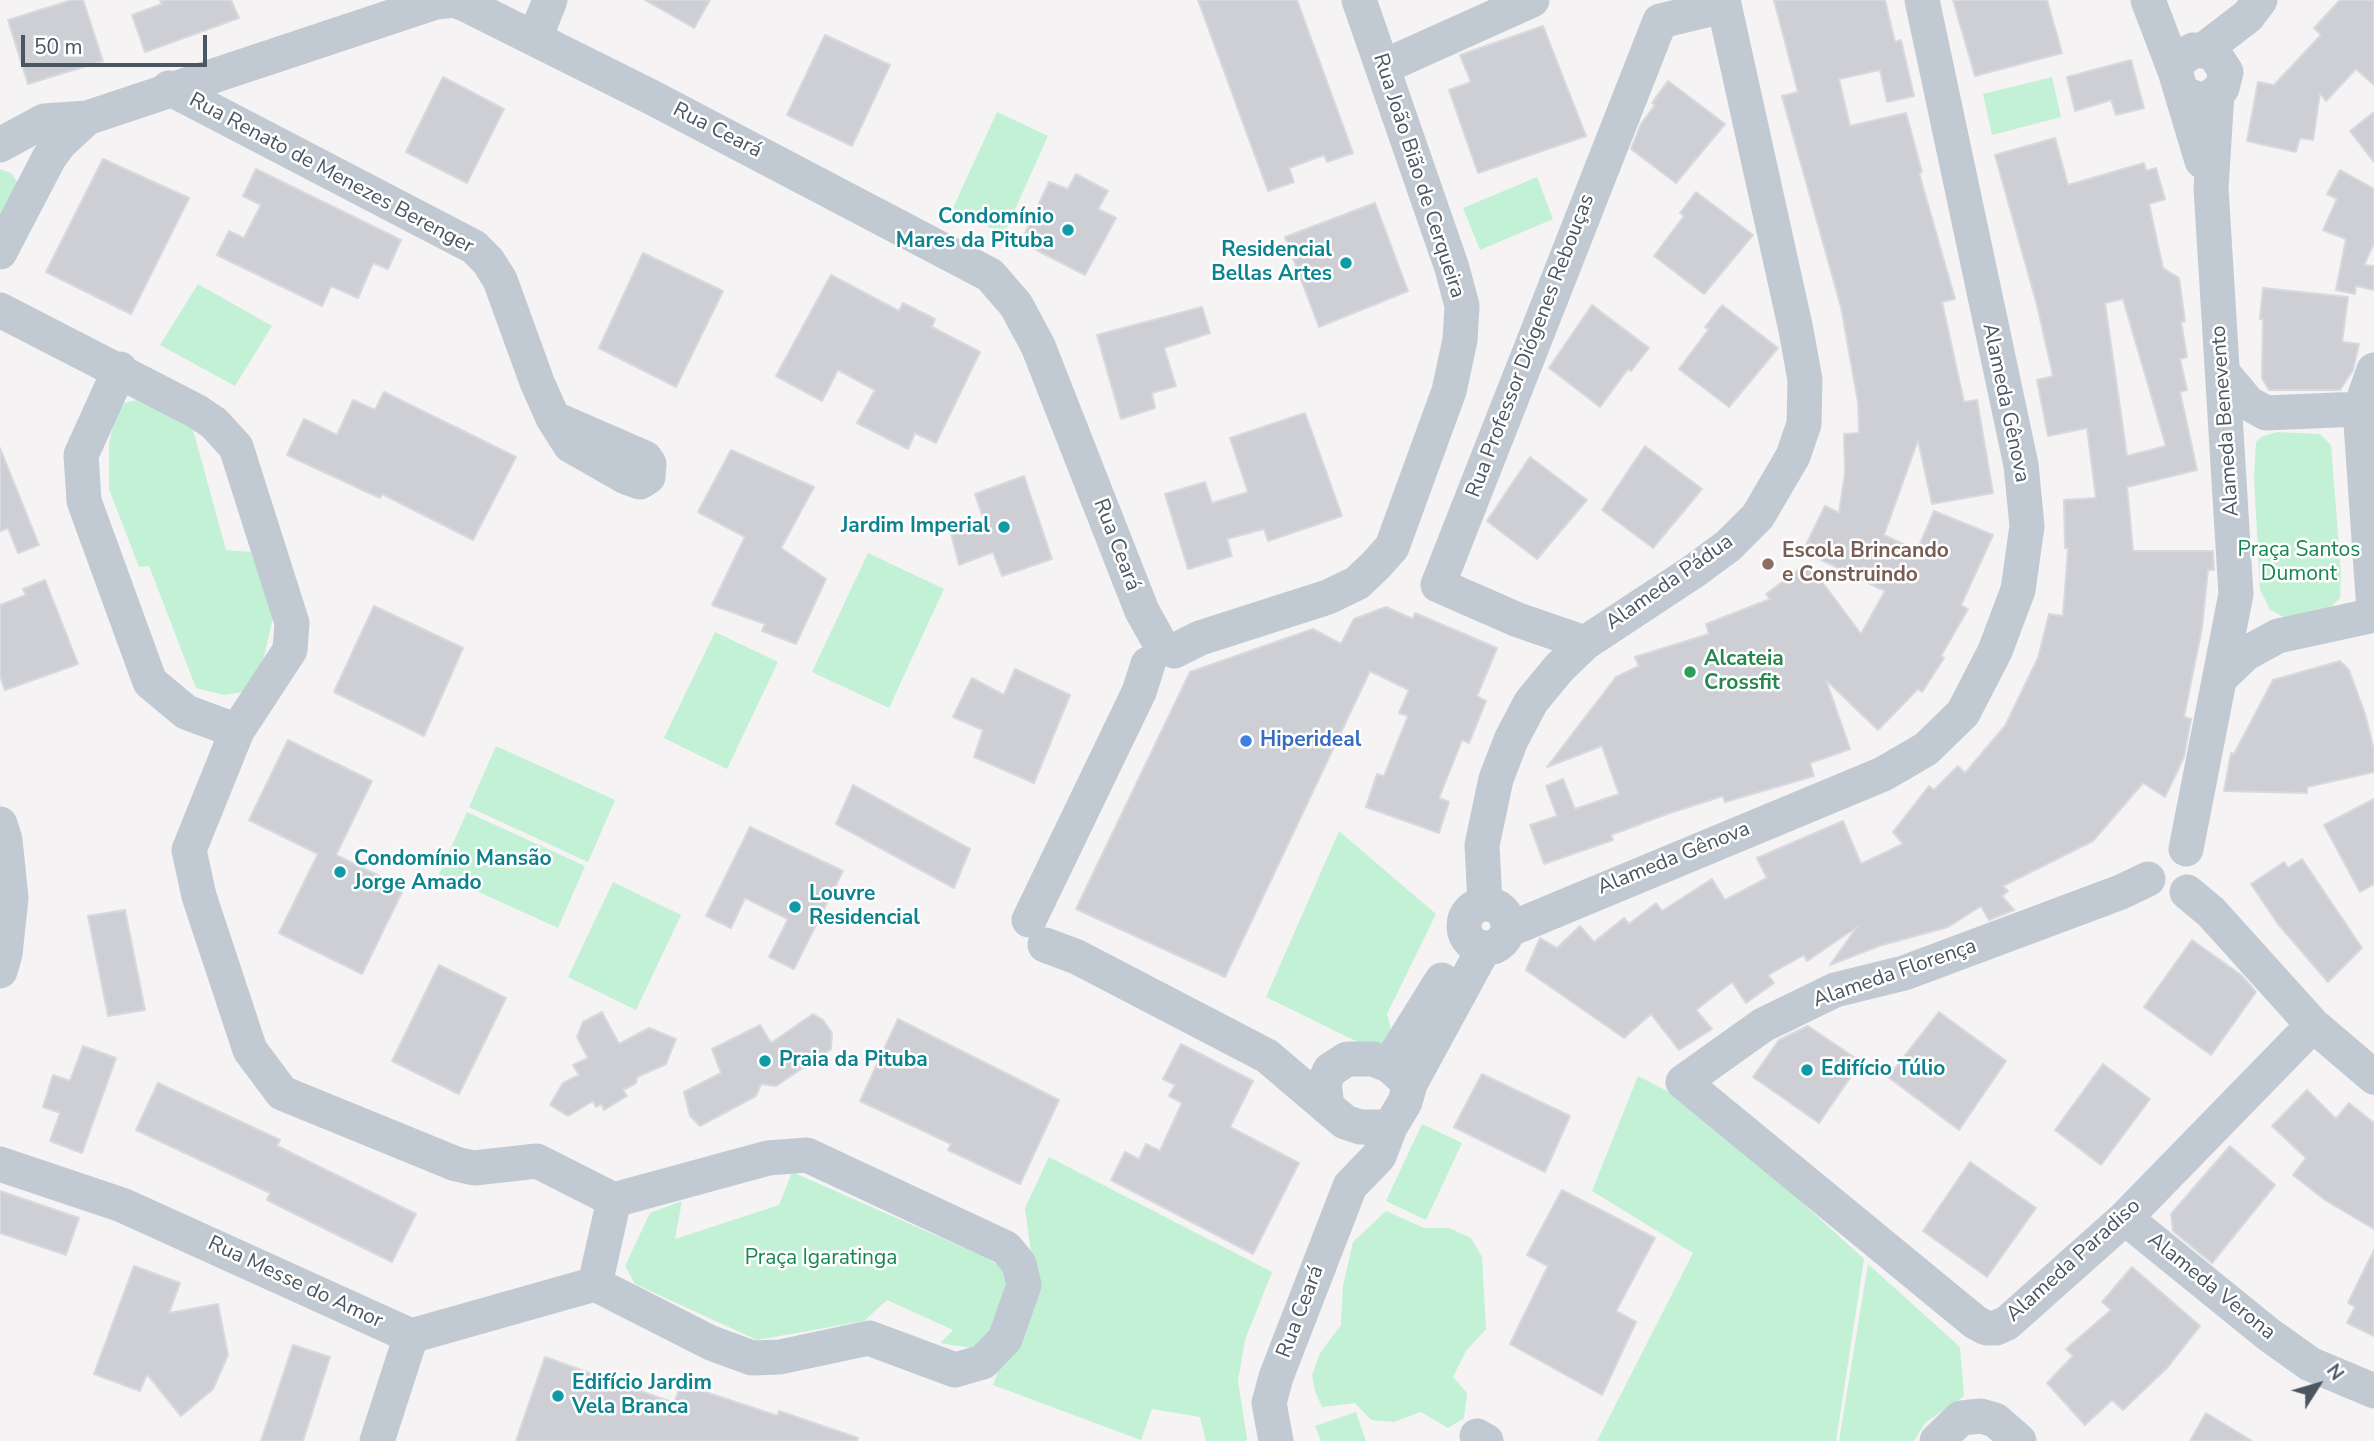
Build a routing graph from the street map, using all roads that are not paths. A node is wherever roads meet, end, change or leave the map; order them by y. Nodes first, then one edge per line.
1 (550, 0) edge
2 (1359, 0) edge
3 (1532, 0) edge
4 (1922, 0) edge
5 (2148, 0) edge
6 (2158, 0) edge
7 (436, 1) edge
8 (1723, 3) edge
9 (2254, 8) edge
10 (535, 38) junction
11 (2204, 49) junction
12 (1383, 67) junction
13 (2200, 85) junction
14 (169, 88) junction
15 (87, 118) junction
16 (0, 145) edge
17 (0, 154) edge
18 (35, 186) junction
19 (0, 253) edge
20 (0, 310) edge
21 (120, 369) junction
22 (2374, 370) edge
23 (2223, 373) junction
24 (2360, 409) junction
25 (2266, 413) junction
26 (553, 418) dead end
27 (2228, 455) junction
28 (2236, 594) junction
29 (2374, 613) edge
30 (2278, 636) junction
31 (1586, 643) junction
32 (1159, 649) junction
33 (2221, 677) junction
34 (237, 731) junction
35 (0, 824) edge
36 (2185, 838) junction
37 (2140, 886) junction
38 (2197, 897) junction
39 (1487, 938) junction
40 (0, 971) edge
41 (2313, 1025) junction
42 (1267, 1056) junction
43 (1347, 1059) junction
44 (1399, 1074) junction
45 (2374, 1077) edge
46 (1683, 1082) joint
47 (1336, 1115) junction
48 (1390, 1127) junction
49 (0, 1164) edge
50 (1350, 1186) junction
51 (614, 1200) junction
52 (2126, 1218) junction
53 (595, 1284) junction
54 (411, 1336) junction
55 (2374, 1391) edge
56 (377, 1441) edge
57 (1276, 1441) edge
58 (1937, 1441) edge
59 (2019, 1441) edge

1 - 10 street
2 - 12 street, Rua João Bião de Cerqueira
3 - 12 street
4 - 39 street, Alameda Gênova
5 - 13 street
6 - 11 street
7 - 10 street, Rua Ceará
7 - 14 street, Rua Ceará
8 - 31 street, Alameda Pádua
8 - 31 street, Rua Professor Diógenes Rebouças
9 - 11 street
9 - 13 street
10 - 32 street, Rua Ceará
11 - 13 street
12 - 32 street, Rua João Bião de Cerqueira
13 - 23 street, Alameda Benevento
14 - 15 street, Rua Ceará
14 - 26 street, Rua Renato de Menezes Berenger
15 - 16 street
15 - 18 street
17 - 18 street
18 - 19 street
20 - 21 street
21 - 34 street
21 - 34 street
22 - 24 street
23 - 25 street
23 - 27 street, Alameda Benevento
24 - 25 street
24 - 29 street
25 - 27 street
27 - 28 street, Alameda Benevento
28 - 30 street
28 - 33 street, Alameda Benevento
29 - 30 street
30 - 33 street
31 - 39 street, Alameda Pádua
32 - 42 street
33 - 36 street, Alameda Benevento
34 - 51 street
35 - 40 street
36 - 37 street
36 - 38 street
37 - 38 street
37 - 46 street, Alameda Florença
38 - 41 street
39 - 44 street
41 - 45 street
41 - 52 street, Alameda Paradiso
42 - 43 street
42 - 47 street
43 - 44 street
43 - 47 street
44 - 48 street
46 - 52 street, Alameda Paradiso
47 - 48 street
47 - 50 street, Rua Ceará
48 - 50 street, Rua Ceará
49 - 54 street, Rua Messe do Amor
50 - 57 street, Rua Ceará
51 - 53 street
51 - 53 street
52 - 55 street, Alameda Verona
53 - 54 street
54 - 56 street
58 - 59 street

